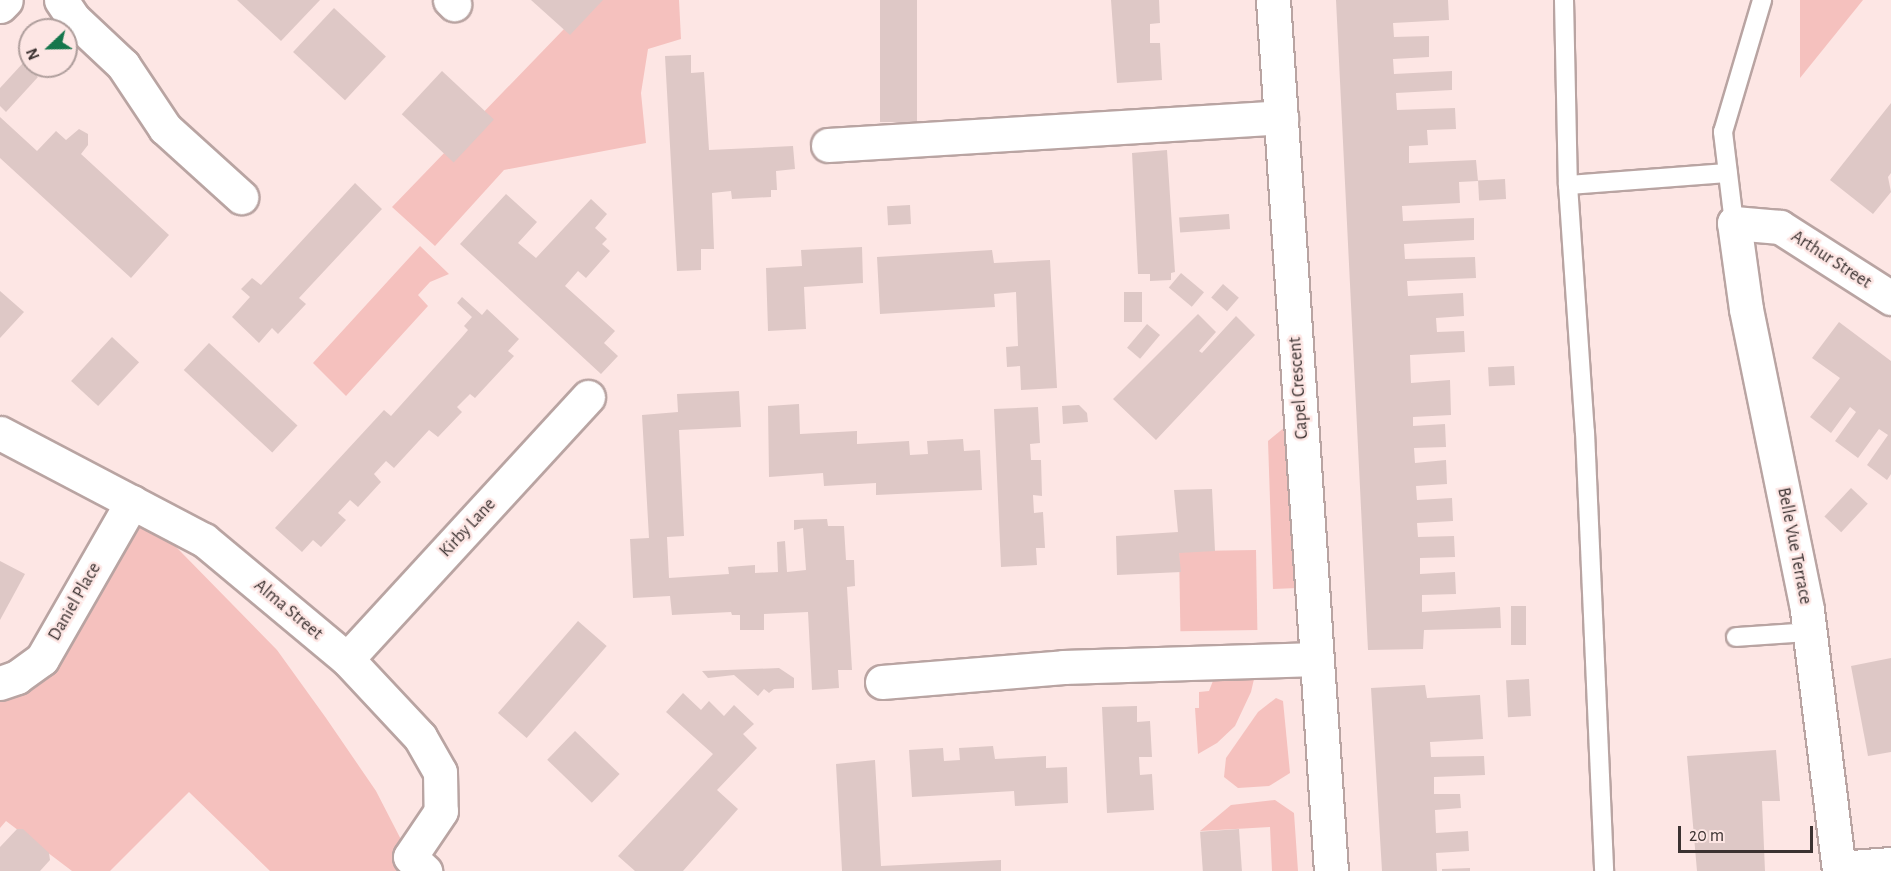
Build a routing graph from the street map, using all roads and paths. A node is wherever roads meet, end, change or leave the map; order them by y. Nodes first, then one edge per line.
1 (6, 0) edge
2 (61, 0) edge
3 (1273, 0) edge
4 (1564, 0) edge
5 (1762, 0) edge
6 (0, 6) edge
7 (1281, 117) junction
8 (828, 146) dead end
9 (1728, 173) junction
10 (1568, 185) junction
11 (241, 197) dead end
12 (1734, 223) junction
13 (1891, 298) edge
14 (588, 397) dead end
15 (0, 433) edge
16 (132, 502) junction
17 (1810, 633) junction
18 (1736, 637) dead end
19 (347, 659) junction
20 (1317, 659) junction
21 (882, 682) dead end
22 (0, 683) edge
23 (1891, 864) edge
24 (411, 866) edge
25 (1839, 870) edge
26 (1331, 871) edge
27 (1604, 871) edge

1 - 6 street
2 - 11 street
3 - 7 street, Capel Crescent
4 - 10 lane
5 - 9 lane
7 - 8 street
7 - 20 street, Capel Crescent
9 - 10 lane
9 - 12 lane
10 - 27 lane
12 - 13 street, Arthur Street
12 - 17 street, Belle Vue Terrace
14 - 19 street, Kirby Lane
15 - 16 street, Alma Street
16 - 19 street, Alma Street
16 - 22 street, Daniel Place
17 - 18 lane
17 - 25 street, Belle Vue Terrace
19 - 24 street, Alma Street
20 - 21 street
20 - 26 street, Capel Crescent
23 - 25 street

